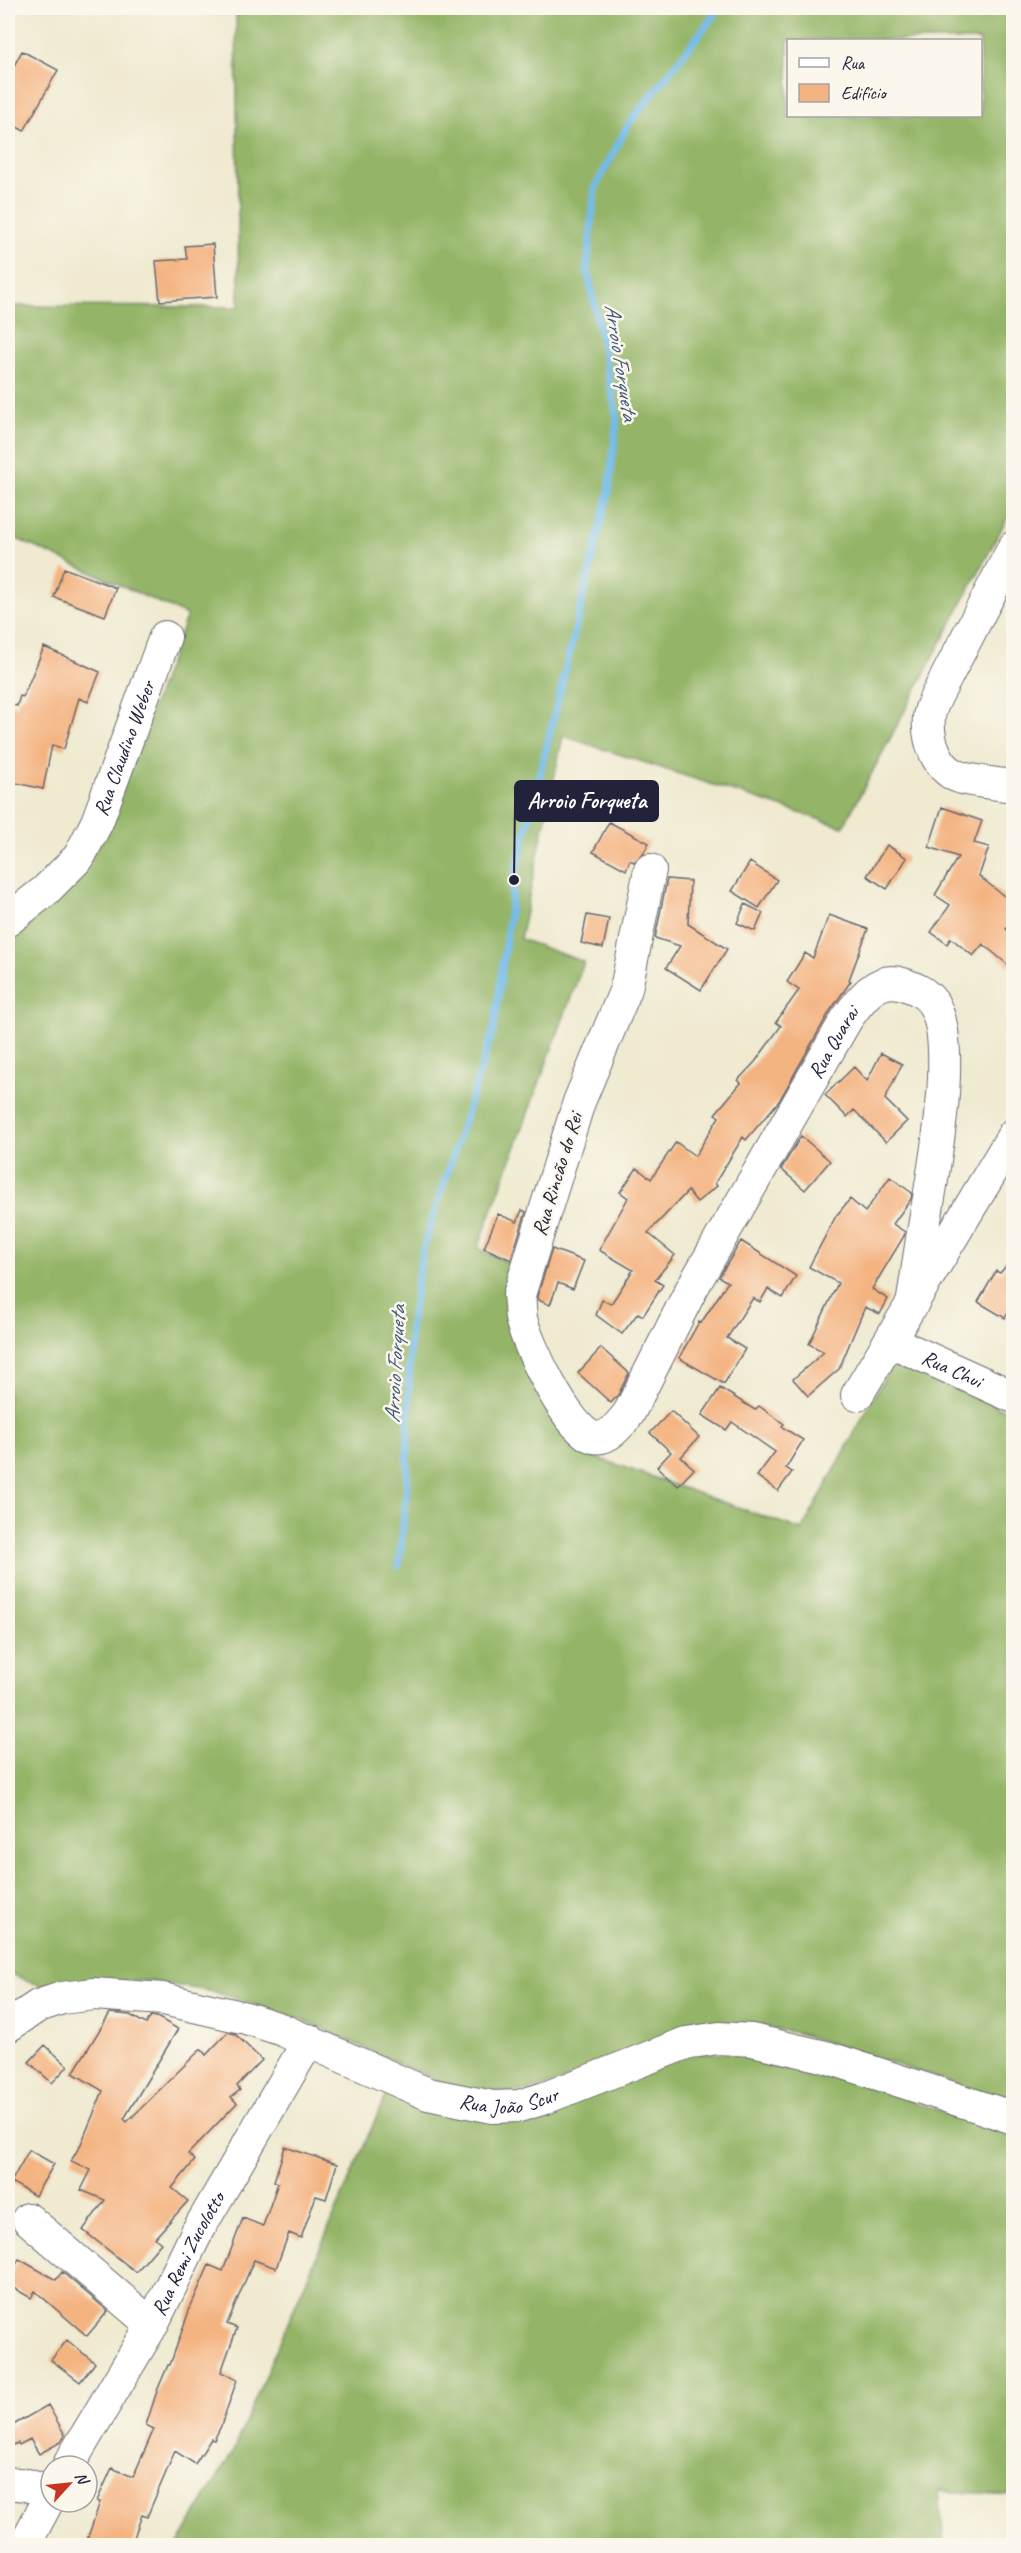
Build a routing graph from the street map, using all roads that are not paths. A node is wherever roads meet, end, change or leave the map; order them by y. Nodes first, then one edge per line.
1 (1014, 547) edge
2 (165, 637) dead end
3 (1014, 786) edge
4 (650, 870) dead end
5 (8, 920) edge
6 (1014, 1134) edge
7 (912, 1305) junction
8 (890, 1341) junction
9 (857, 1395) dead end
10 (1014, 1397) edge
11 (617, 1428) joint
12 (8, 2026) edge
13 (309, 2040) junction
14 (1014, 2118) edge
15 (28, 2219) dead end
16 (152, 2325) junction
17 (75, 2454) edge
18 (8, 2483) edge
19 (39, 2490) edge
20 (41, 2514) edge
21 (24, 2546) edge

1 - 3 street
2 - 5 street, Rua Claudino Weber
4 - 11 street, Rua Rincão do Rei
6 - 7 street
7 - 8 street
7 - 11 street, Rua Quarai
8 - 9 street
8 - 10 street, Rua Chui
12 - 13 street, Rua João Scur
13 - 14 street, Rua João Scur
13 - 16 street, Rua Remi Zucolotto
15 - 16 street
16 - 17 street, Rua Remi Zucolotto
18 - 19 street
20 - 21 street

